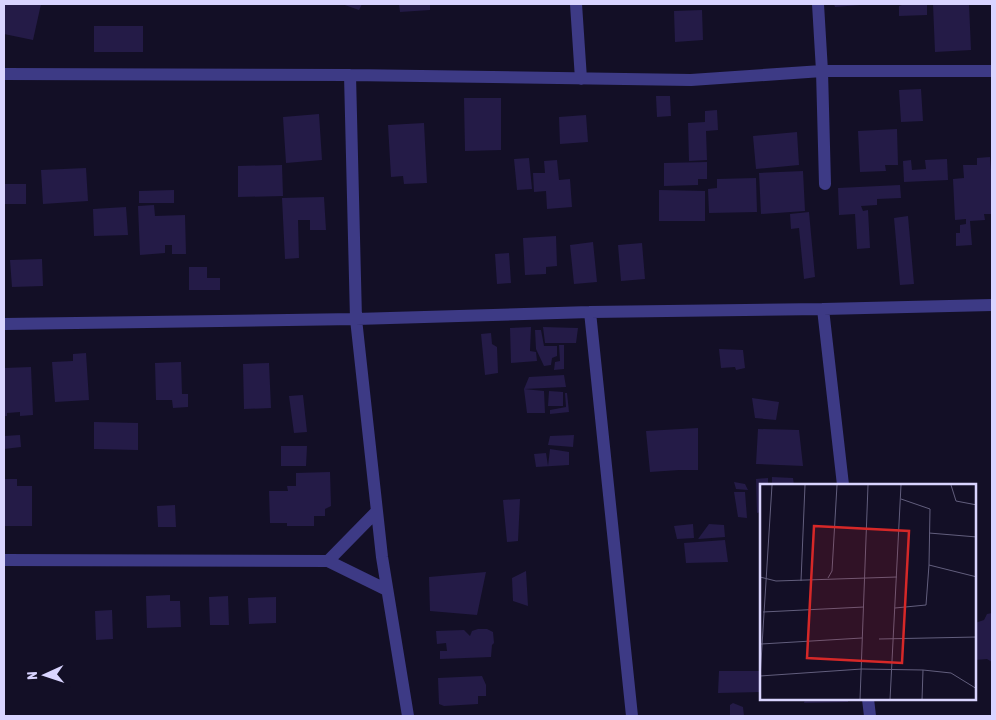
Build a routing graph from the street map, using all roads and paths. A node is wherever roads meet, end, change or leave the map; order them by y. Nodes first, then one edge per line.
1 (576, 4) edge
2 (818, 4) edge
3 (822, 70) junction
4 (992, 71) edge
5 (4, 74) edge
6 (350, 75) junction
7 (581, 79) junction
8 (825, 184) dead end
9 (992, 305) edge
10 (823, 309) junction
11 (590, 312) junction
12 (356, 319) junction
13 (4, 324) edge
14 (843, 484) edge
15 (377, 511) junction
16 (4, 560) edge
17 (328, 561) junction
18 (387, 590) junction
19 (868, 700) edge
20 (408, 716) edge
21 (632, 716) edge
22 (870, 716) edge

1 - 7 street
2 - 3 street
3 - 4 street
3 - 7 street
3 - 8 street
5 - 6 street
6 - 7 street
6 - 12 street
9 - 10 street
10 - 11 street
10 - 14 street
11 - 12 street
11 - 21 street
12 - 13 street
12 - 15 street
15 - 17 street
15 - 18 street
16 - 17 street
17 - 18 street
18 - 20 street
19 - 22 street

